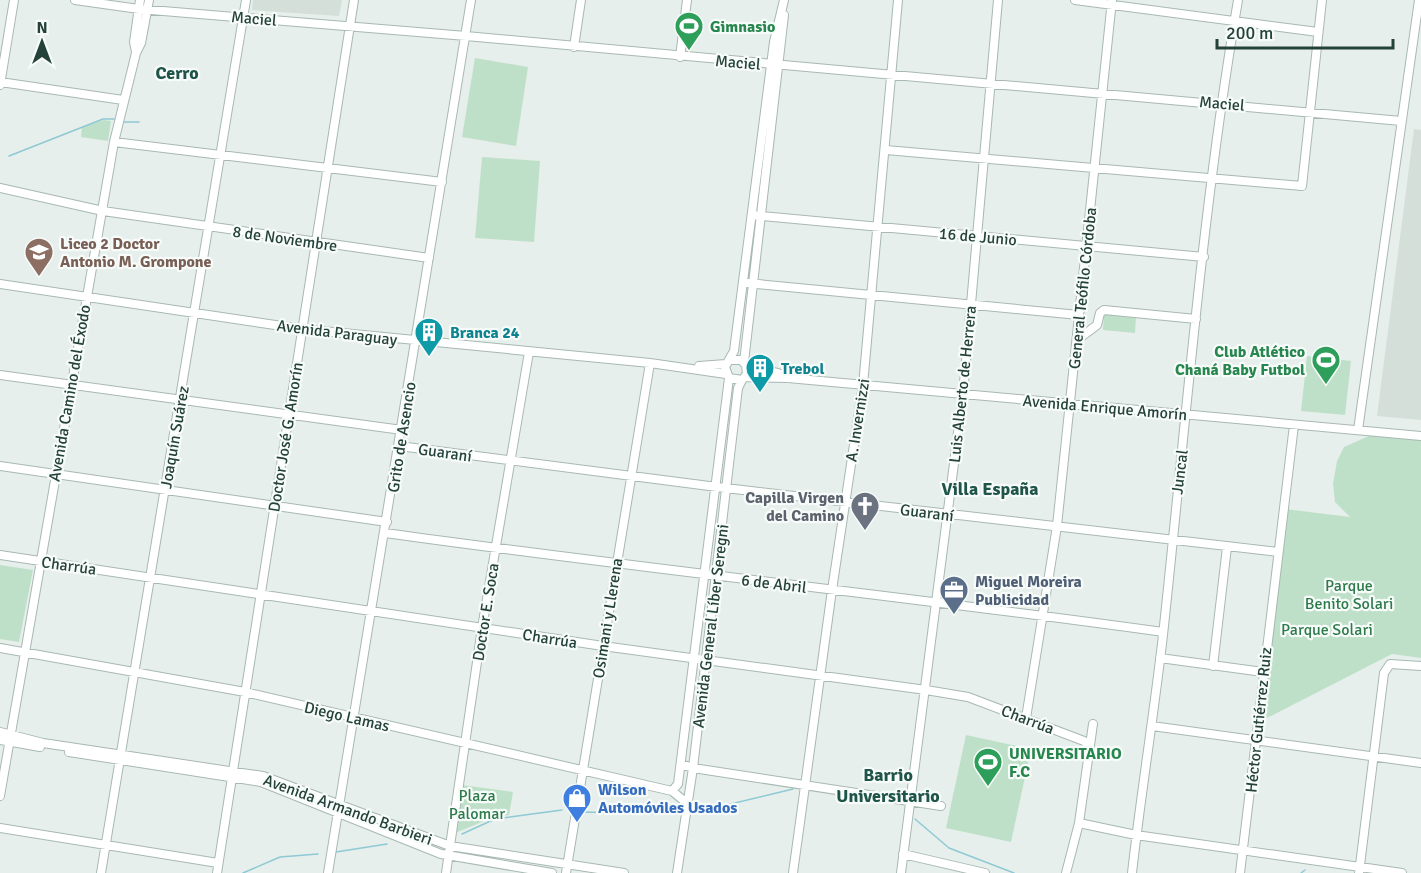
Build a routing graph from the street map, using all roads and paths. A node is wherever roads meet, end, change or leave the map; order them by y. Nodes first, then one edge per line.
1 (14, 0) edge
2 (75, 0) edge
3 (140, 0) edge
4 (149, 0) edge
5 (246, 0) edge
6 (354, 0) edge
7 (471, 0) edge
8 (581, 0) edge
9 (687, 0) edge
10 (785, 0) edge
11 (898, 0) edge
12 (998, 0) edge
13 (1076, 0) edge
14 (1238, 0) edge
15 (1322, 0) edge
16 (1419, 0) edge
17 (1111, 2) edge
18 (143, 9) junction
19 (243, 17) junction
20 (1235, 20) junction
21 (349, 27) junction
22 (1318, 32) junction
23 (466, 36) junction
24 (574, 47) junction
25 (680, 57) junction
26 (771, 65) junction
27 (780, 65) junction
28 (893, 75) junction
29 (0, 83) edge
30 (990, 84) junction
31 (1102, 93) junction
32 (123, 100) junction
33 (1222, 103) junction
34 (1310, 111) junction
35 (1401, 121) junction
36 (114, 142) junction
37 (886, 150) junction
38 (221, 156) junction
39 (983, 159) junction
40 (327, 169) junction
41 (1095, 169) junction
42 (1213, 179) junction
43 (442, 182) junction
44 (0, 188) edge
45 (103, 211) junction
46 (752, 215) junction
47 (761, 216) junction
48 (878, 226) junction
49 (209, 227) junction
50 (976, 236) junction
51 (315, 243) junction
52 (1087, 246) junction
53 (1204, 257) junction
54 (429, 258) junction
55 (743, 282) junction
56 (752, 283) junction
57 (0, 284) edge
58 (873, 295) junction
59 (86, 296) junction
60 (970, 304) junction
61 (195, 314) junction
62 (1079, 315) junction
63 (1196, 319) junction
64 (302, 329) junction
65 (1077, 340) junction
66 (417, 342) junction
67 (529, 352) junction
68 (729, 362) junction
69 (650, 363) junction
70 (745, 363) junction
71 (677, 366) junction
72 (0, 375) edge
73 (727, 376) junction
74 (744, 378) junction
75 (788, 378) junction
76 (70, 384) junction
77 (863, 385) junction
78 (963, 394) junction
79 (181, 399) junction
80 (1070, 404) junction
81 (289, 414) junction
82 (1185, 414) junction
83 (1294, 425) junction
84 (402, 430) junction
85 (1358, 430) junction
86 (1421, 436) edge
87 (399, 446) junction
88 (509, 461) junction
89 (0, 466) edge
90 (55, 473) junction
91 (630, 476) junction
92 (717, 487) junction
93 (727, 488) junction
94 (166, 489) junction
95 (844, 502) junction
96 (274, 505) junction
97 (948, 514) junction
98 (387, 522) junction
99 (1056, 526) junction
100 (385, 533) junction
101 (1171, 540) junction
102 (1227, 547) junction
103 (495, 548) junction
104 (1278, 552) junction
105 (0, 555) edge
106 (40, 561) junction
107 (616, 564) junction
108 (706, 574) junction
109 (151, 576) junction
110 (716, 576) junction
111 (832, 590) junction
112 (261, 593) junction
113 (938, 602) junction
114 (373, 609) junction
115 (1044, 615) junction
116 (483, 628) junction
117 (1163, 632) junction
118 (603, 646) junction
119 (0, 648) edge
120 (24, 652) junction
121 (695, 657) junction
122 (706, 658) junction
123 (1160, 658) junction
124 (1213, 666) junction
125 (1421, 666) edge
126 (135, 670) junction
127 (1263, 672) junction
128 (821, 675) junction
129 (926, 690) junction
130 (245, 692) junction
131 (355, 718) junction
132 (1026, 718) junction
133 (1094, 724) dead end
134 (1152, 726) junction
135 (0, 732) edge
136 (10, 738) junction
137 (0, 740) edge
138 (1256, 740) junction
139 (465, 744) junction
140 (1090, 748) junction
141 (1375, 756) junction
142 (121, 758) junction
143 (1421, 763) edge
144 (681, 764) junction
145 (693, 768) junction
146 (583, 769) junction
147 (232, 775) junction
148 (806, 786) junction
149 (672, 791) junction
150 (0, 796) edge
151 (911, 801) junction
152 (688, 804) junction
153 (941, 806) dead end
154 (340, 808) junction
155 (1079, 823) junction
156 (0, 828) edge
157 (1136, 835) junction
158 (106, 844) junction
159 (450, 846) junction
160 (1243, 849) junction
161 (903, 854) junction
162 (448, 857) junction
163 (218, 863) junction
164 (566, 869) edge
165 (1359, 870) edge
166 (101, 873) edge
167 (217, 873) edge
168 (328, 873) edge
169 (446, 873) edge
170 (552, 873) edge
171 (624, 873) edge
172 (677, 873) edge
173 (793, 873) edge
174 (901, 873) edge
175 (985, 873) edge
176 (1066, 873) edge
177 (1132, 873) edge
178 (1240, 873) edge
179 (1402, 873) edge

1 - 29 street
2 - 18 street, Maciel
3 - 18 street, Avenida Camino del Éxodo
4 - 18 street, Avenida Camino del Éxodo
5 - 19 street, Joaquín Suárez
6 - 21 street, Doctor José G. Amorín
7 - 23 street, Grito de Asencio
8 - 24 street
9 - 25 street
10 - 26 street
10 - 27 street
11 - 28 street, A. Invernizzi
12 - 30 street, Luis Alberto de Herrera
13 - 17 street
14 - 20 street, Juncal
15 - 22 street
16 - 35 street
17 - 20 street
17 - 31 street, General Teófilo Córdoba
18 - 19 street, Maciel
18 - 32 street, Avenida Camino del Éxodo
19 - 21 street, Maciel
19 - 38 street, Joaquín Suárez
20 - 22 street
20 - 33 street, Juncal
21 - 23 street, Maciel
21 - 40 street, Doctor José G. Amorín
22 - 34 street
23 - 24 street, Maciel
23 - 43 street, Grito de Asencio
24 - 25 street, Maciel
25 - 26 street, Maciel
26 - 27 street, Maciel
26 - 46 street
27 - 28 street, Maciel
27 - 47 street
28 - 30 street, Maciel
28 - 37 street, A. Invernizzi
29 - 32 street
30 - 31 street, Maciel
30 - 39 street, Luis Alberto de Herrera
31 - 33 street, Maciel
31 - 41 street, General Teófilo Córdoba
32 - 36 street, Avenida Camino del Éxodo
33 - 34 street, Maciel
33 - 42 street, Juncal
34 - 35 street, Maciel
34 - 42 street
35 - 85 street
36 - 38 street
36 - 45 street, Avenida Camino del Éxodo
37 - 39 street
37 - 48 street, A. Invernizzi
38 - 40 street
38 - 49 street, Joaquín Suárez
39 - 41 street
39 - 50 street, Luis Alberto de Herrera
40 - 43 street
40 - 51 street, Doctor José G. Amorín
41 - 42 street
41 - 52 street, General Teófilo Córdoba
42 - 53 street, Juncal
43 - 54 street, Grito de Asencio
44 - 45 street, 8 de Noviembre
45 - 49 street, 8 de Noviembre
45 - 59 street, Avenida Camino del Éxodo
46 - 47 street, 16 de Junio
46 - 55 street
47 - 48 street, 16 de Junio
47 - 56 street
48 - 50 street, 16 de Junio
48 - 58 street, A. Invernizzi
49 - 51 street, 8 de Noviembre
49 - 61 street, Joaquín Suárez
50 - 52 street, 16 de Junio
50 - 60 street, Luis Alberto de Herrera
51 - 54 street, 8 de Noviembre
51 - 64 street, Doctor José G. Amorín
52 - 53 street, 16 de Junio
52 - 62 street, General Teófilo Córdoba
53 - 63 street, Juncal
54 - 66 street, Grito de Asencio
55 - 56 street
55 - 68 street
56 - 58 street
56 - 70 street
57 - 59 street, Avenida Paraguay
58 - 60 street
58 - 77 street, A. Invernizzi
59 - 61 street, Avenida Paraguay
59 - 76 street, Avenida Camino del Éxodo
60 - 62 street
60 - 78 street, Luis Alberto de Herrera
61 - 64 street, Avenida Paraguay
61 - 79 street, Joaquín Suárez
62 - 65 street, General Teófilo Córdoba
63 - 65 street
63 - 82 street, Juncal
64 - 66 street, Avenida Paraguay
64 - 81 street, Doctor José G. Amorín
65 - 80 street, General Teófilo Córdoba
66 - 67 street, Avenida Paraguay
66 - 84 street, Grito de Asencio
67 - 69 street, Avenida Paraguay
67 - 88 street, Doctor E. Soca
68 - 70 street, Avenida Paraguay
68 - 71 street, Avenida Paraguay
68 - 73 street, Avenida General Líber Seregni
69 - 71 street, Avenida Paraguay
69 - 91 street, Osimani y Llerena
70 - 74 street, Avenida General Líber Seregni
70 - 75 street, Avenida Enrique Amorín
71 - 73 street, Avenida Paraguay
72 - 76 street, Guaraní
73 - 74 street, Avenida Paraguay
73 - 92 street, Avenida General Líber Seregni
74 - 75 street, Avenida Enrique Amorín
74 - 93 street, Avenida General Líber Seregni
75 - 77 street, Avenida Enrique Amorín
76 - 79 street, Guaraní
76 - 90 street, Avenida Camino del Éxodo
77 - 78 street, Avenida Enrique Amorín
77 - 95 street, A. Invernizzi
78 - 80 street, Avenida Enrique Amorín
78 - 97 street, Luis Alberto de Herrera
79 - 81 street, Guaraní
79 - 94 street, Joaquín Suárez
80 - 82 street, Avenida Enrique Amorín
80 - 99 street, General Teófilo Córdoba
81 - 84 street, Guaraní
81 - 96 street, Doctor José G. Amorín
82 - 83 street, Avenida Enrique Amorín
82 - 101 street, Juncal
83 - 85 street, Avenida Enrique Amorín
83 - 104 street, Héctor Gutiérrez Ruiz
84 - 87 street, Grito de Asencio
85 - 86 street, Avenida Enrique Amorín
87 - 88 street, Guaraní
87 - 98 street, Grito de Asencio
88 - 91 street, Guaraní
88 - 103 street, Doctor E. Soca
89 - 90 street
90 - 94 street
90 - 106 street, Avenida Camino del Éxodo
91 - 92 street, Guaraní
91 - 107 street, Osimani y Llerena
92 - 93 street, Guaraní
92 - 108 street, Avenida General Líber Seregni
93 - 95 street, Guaraní
93 - 110 street, Avenida General Líber Seregni
94 - 96 street
94 - 109 street, Joaquín Suárez
95 - 97 street, Guaraní
95 - 111 street, A. Invernizzi
96 - 98 street
96 - 112 street, Doctor José G. Amorín
97 - 99 street, Guaraní
97 - 113 street, Luis Alberto de Herrera
98 - 100 street, Grito de Asencio
99 - 101 street, Guaraní
99 - 115 street, General Teófilo Córdoba
100 - 103 street, 6 de Abril
100 - 114 street, Grito de Asencio
101 - 102 street, Guaraní
101 - 117 street, Juncal
102 - 104 street, Guaraní
102 - 124 street
103 - 107 street, 6 de Abril
103 - 116 street, Doctor E. Soca
104 - 127 street, Héctor Gutiérrez Ruiz
105 - 106 street, Charrúa
106 - 109 street, Charrúa
106 - 120 street, Avenida Camino del Éxodo
107 - 108 street, 6 de Abril
107 - 118 street, Osimani y Llerena
108 - 110 street, 6 de Abril
108 - 121 street, Avenida General Líber Seregni
109 - 112 street, Charrúa
109 - 126 street, Joaquín Suárez
110 - 111 street, 6 de Abril
110 - 122 street, Avenida General Líber Seregni
111 - 113 street, 6 de Abril
111 - 128 street, A. Invernizzi
112 - 114 street, Charrúa
112 - 130 street, Doctor José G. Amorín
113 - 115 street, 6 de Abril
113 - 129 street, Luis Alberto de Herrera
114 - 116 street, Charrúa
114 - 131 street, Grito de Asencio
115 - 117 street, 6 de Abril
115 - 132 street, General Teófilo Córdoba
116 - 118 street, Charrúa
116 - 139 street, Doctor E. Soca
117 - 123 street, Juncal
118 - 121 street, Charrúa
118 - 146 street, Osimani y Llerena
119 - 120 street, Diego Lamas
120 - 126 street, Diego Lamas
120 - 136 street, Avenida Camino del Éxodo
121 - 122 street, Charrúa
121 - 144 street, Avenida General Líber Seregni
122 - 128 street, Charrúa
122 - 145 street, Avenida General Líber Seregni
123 - 124 street
123 - 134 street, Juncal
124 - 127 street
125 - 141 street
126 - 130 street, Diego Lamas
126 - 142 street, Joaquín Suárez
127 - 138 street, Héctor Gutiérrez Ruiz
128 - 129 street, Charrúa
128 - 148 street, A. Invernizzi
129 - 132 street, Charrúa
129 - 151 street, Luis Alberto de Herrera
130 - 131 street, Diego Lamas
130 - 147 street, Doctor José G. Amorín
131 - 139 street, Diego Lamas
131 - 154 street, Grito de Asencio
132 - 140 street, Charrúa
133 - 140 street
134 - 138 street
134 - 157 street, Juncal
135 - 136 street, Avenida Armando Barbieri
136 - 137 street, Avenida Armando Barbieri
136 - 142 street, Avenida Armando Barbieri
136 - 150 street, Avenida Camino del Éxodo
138 - 141 street
138 - 160 street, Héctor Gutiérrez Ruiz
139 - 146 street, Diego Lamas
139 - 159 street, Doctor E. Soca
140 - 155 street
141 - 143 street
141 - 165 street
142 - 147 street, Avenida Armando Barbieri
142 - 158 street, Joaquín Suárez
144 - 145 street
144 - 149 street, Avenida General Líber Seregni
145 - 148 street
145 - 152 street, Avenida General Líber Seregni
146 - 149 street, Diego Lamas
146 - 164 street, Osimani y Llerena
147 - 154 street, Avenida Armando Barbieri
147 - 163 street, Doctor José G. Amorín
148 - 151 street
148 - 173 street, A. Invernizzi
149 - 152 street, Diego Lamas
151 - 153 street
151 - 161 street, Luis Alberto de Herrera
152 - 172 street, Avenida General Líber Seregni
154 - 159 street, Avenida Armando Barbieri
154 - 162 street, Avenida Armando Barbieri
154 - 168 street, Grito de Asencio
155 - 157 street
155 - 176 street
156 - 158 street
157 - 160 street
157 - 177 street, Juncal
158 - 163 street
158 - 166 street, Joaquín Suárez
159 - 162 street, Doctor E. Soca
159 - 164 street, Avenida Armando Barbieri
160 - 165 street
160 - 178 street, Héctor Gutiérrez Ruiz
161 - 174 street, Luis Alberto de Herrera
161 - 175 street
162 - 169 street, Doctor E. Soca
162 - 170 street, Avenida Armando Barbieri
163 - 167 street, Doctor José G. Amorín
164 - 171 street, Avenida Armando Barbieri
165 - 179 street

